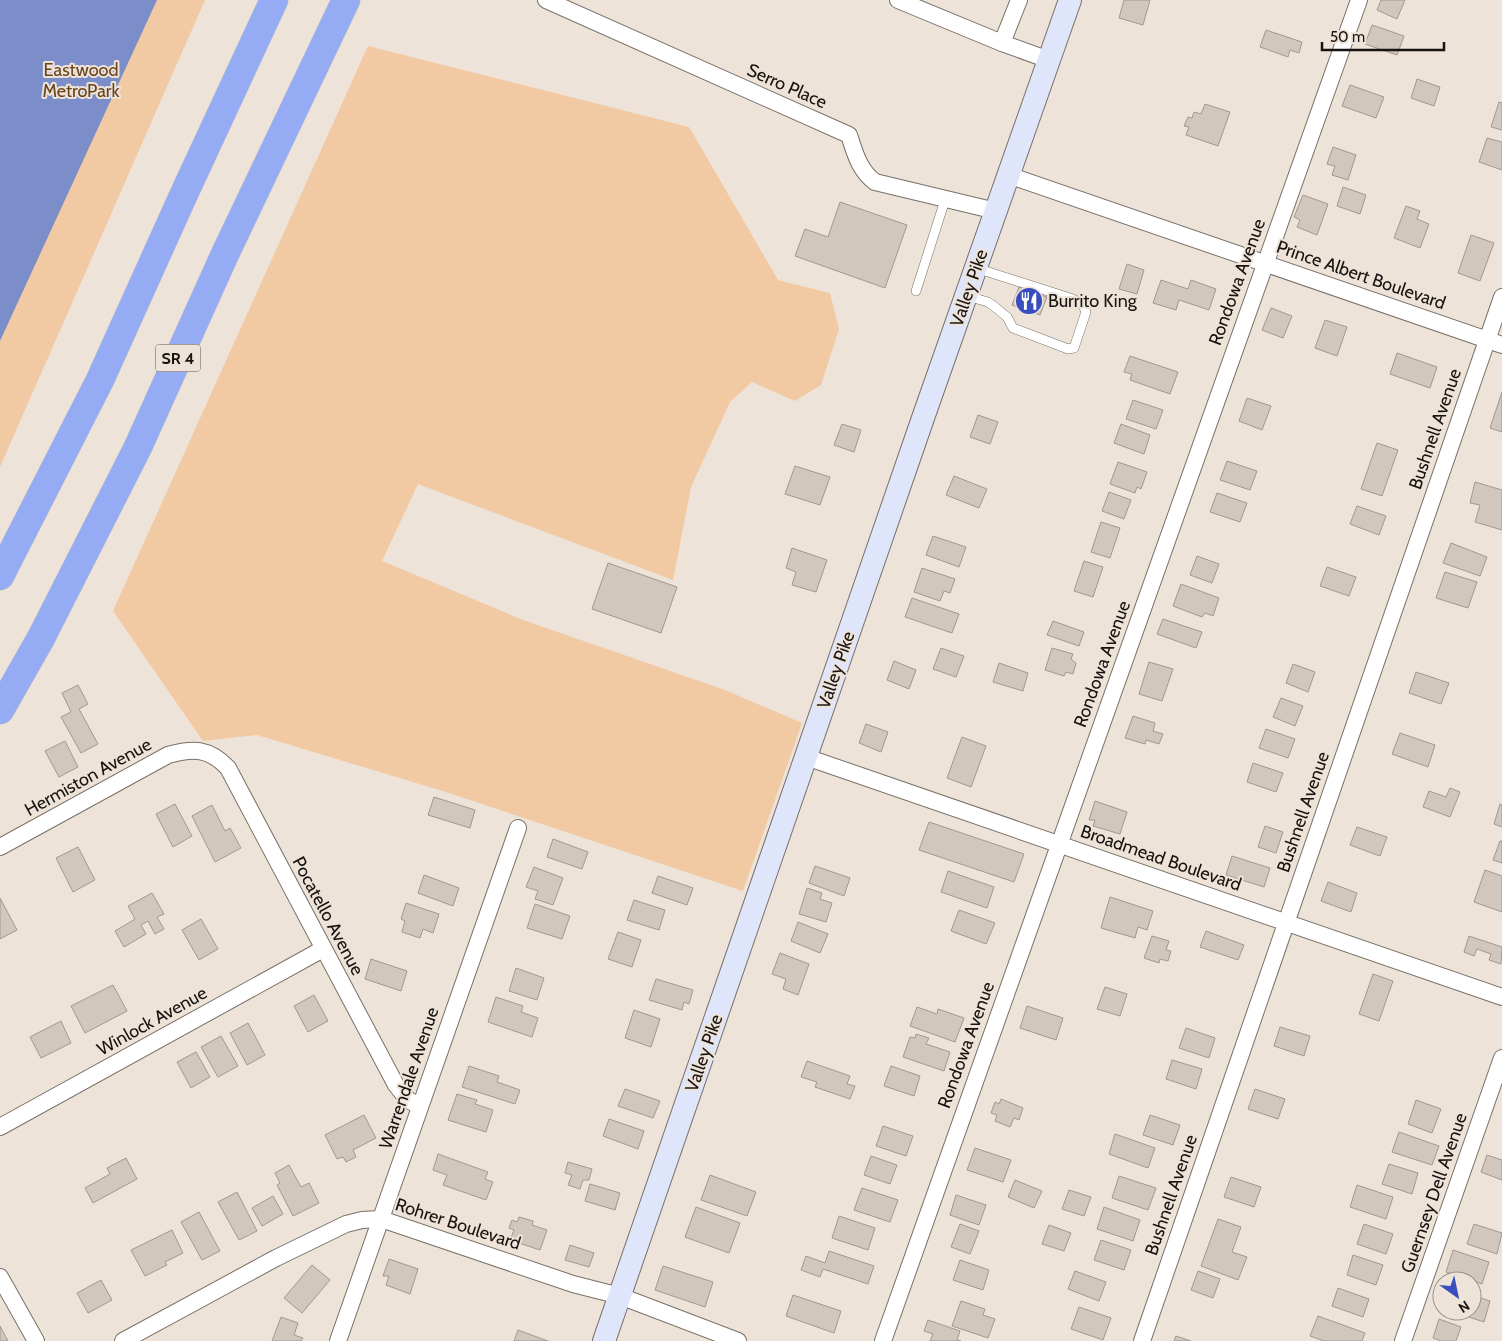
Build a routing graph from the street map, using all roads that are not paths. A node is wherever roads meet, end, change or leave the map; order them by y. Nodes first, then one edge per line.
1 (274, 0) edge
2 (346, 0) edge
3 (546, 0) edge
4 (898, 0) edge
5 (1019, 0) edge
6 (1070, 0) edge
7 (1359, 0) edge
8 (1002, 43) junction
9 (1049, 60) junction
10 (1008, 175) junction
11 (945, 200) junction
12 (996, 211) junction
13 (1265, 264) junction
14 (976, 268) junction
15 (916, 291) dead end
16 (967, 296) junction
17 (1502, 297) edge
18 (1495, 342) edge
19 (0, 576) edge
20 (0, 710) edge
21 (197, 751) joint
22 (806, 757) junction
23 (518, 828) dead end
24 (1059, 844) junction
25 (0, 847) edge
26 (1286, 923) junction
27 (323, 949) junction
28 (1502, 997) edge
29 (1502, 1058) edge
30 (420, 1106) junction
31 (0, 1127) edge
32 (381, 1219) junction
33 (0, 1277) edge
34 (620, 1296) junction
35 (36, 1341) edge
36 (123, 1341) edge
37 (338, 1341) edge
38 (604, 1341) edge
39 (738, 1341) edge
40 (883, 1341) edge
41 (1142, 1341) edge
42 (1403, 1341) edge

1 - 19 highway
2 - 20 highway, SR 4
3 - 11 street, Serro Place
4 - 8 street
5 - 8 street
6 - 9 street, Valley Pike
7 - 13 street, Rondowa Avenue
8 - 9 street
9 - 10 street, Valley Pike
10 - 12 street, Valley Pike
10 - 13 street, Prince Albert Boulevard
11 - 12 street, Serro Place
11 - 15 lane
12 - 14 street, Valley Pike
13 - 18 street, Prince Albert Boulevard
13 - 24 street, Rondowa Avenue
14 - 16 street, Valley Pike
14 - 16 lane
16 - 22 street, Valley Pike
17 - 18 street, Bushnell Avenue
18 - 26 street, Bushnell Avenue
21 - 25 street, Hermiston Avenue
21 - 27 street, Pocatello Avenue
22 - 24 street, Broadmead Boulevard
22 - 34 street, Valley Pike
23 - 30 street, Warrendale Avenue
24 - 26 street, Broadmead Boulevard
24 - 40 street, Rondowa Avenue
26 - 28 street, Broadmead Boulevard
26 - 41 street, Bushnell Avenue
27 - 30 street, Pocatello Avenue
27 - 31 street, Winlock Avenue
29 - 42 street, Guernsey Dell Avenue
30 - 32 street, Warrendale Avenue
32 - 34 street, Rohrer Boulevard
32 - 36 street, Rohrer Boulevard
32 - 37 street, Warrendale Avenue
33 - 35 street
34 - 38 street, Valley Pike
34 - 39 street, Rohrer Boulevard

